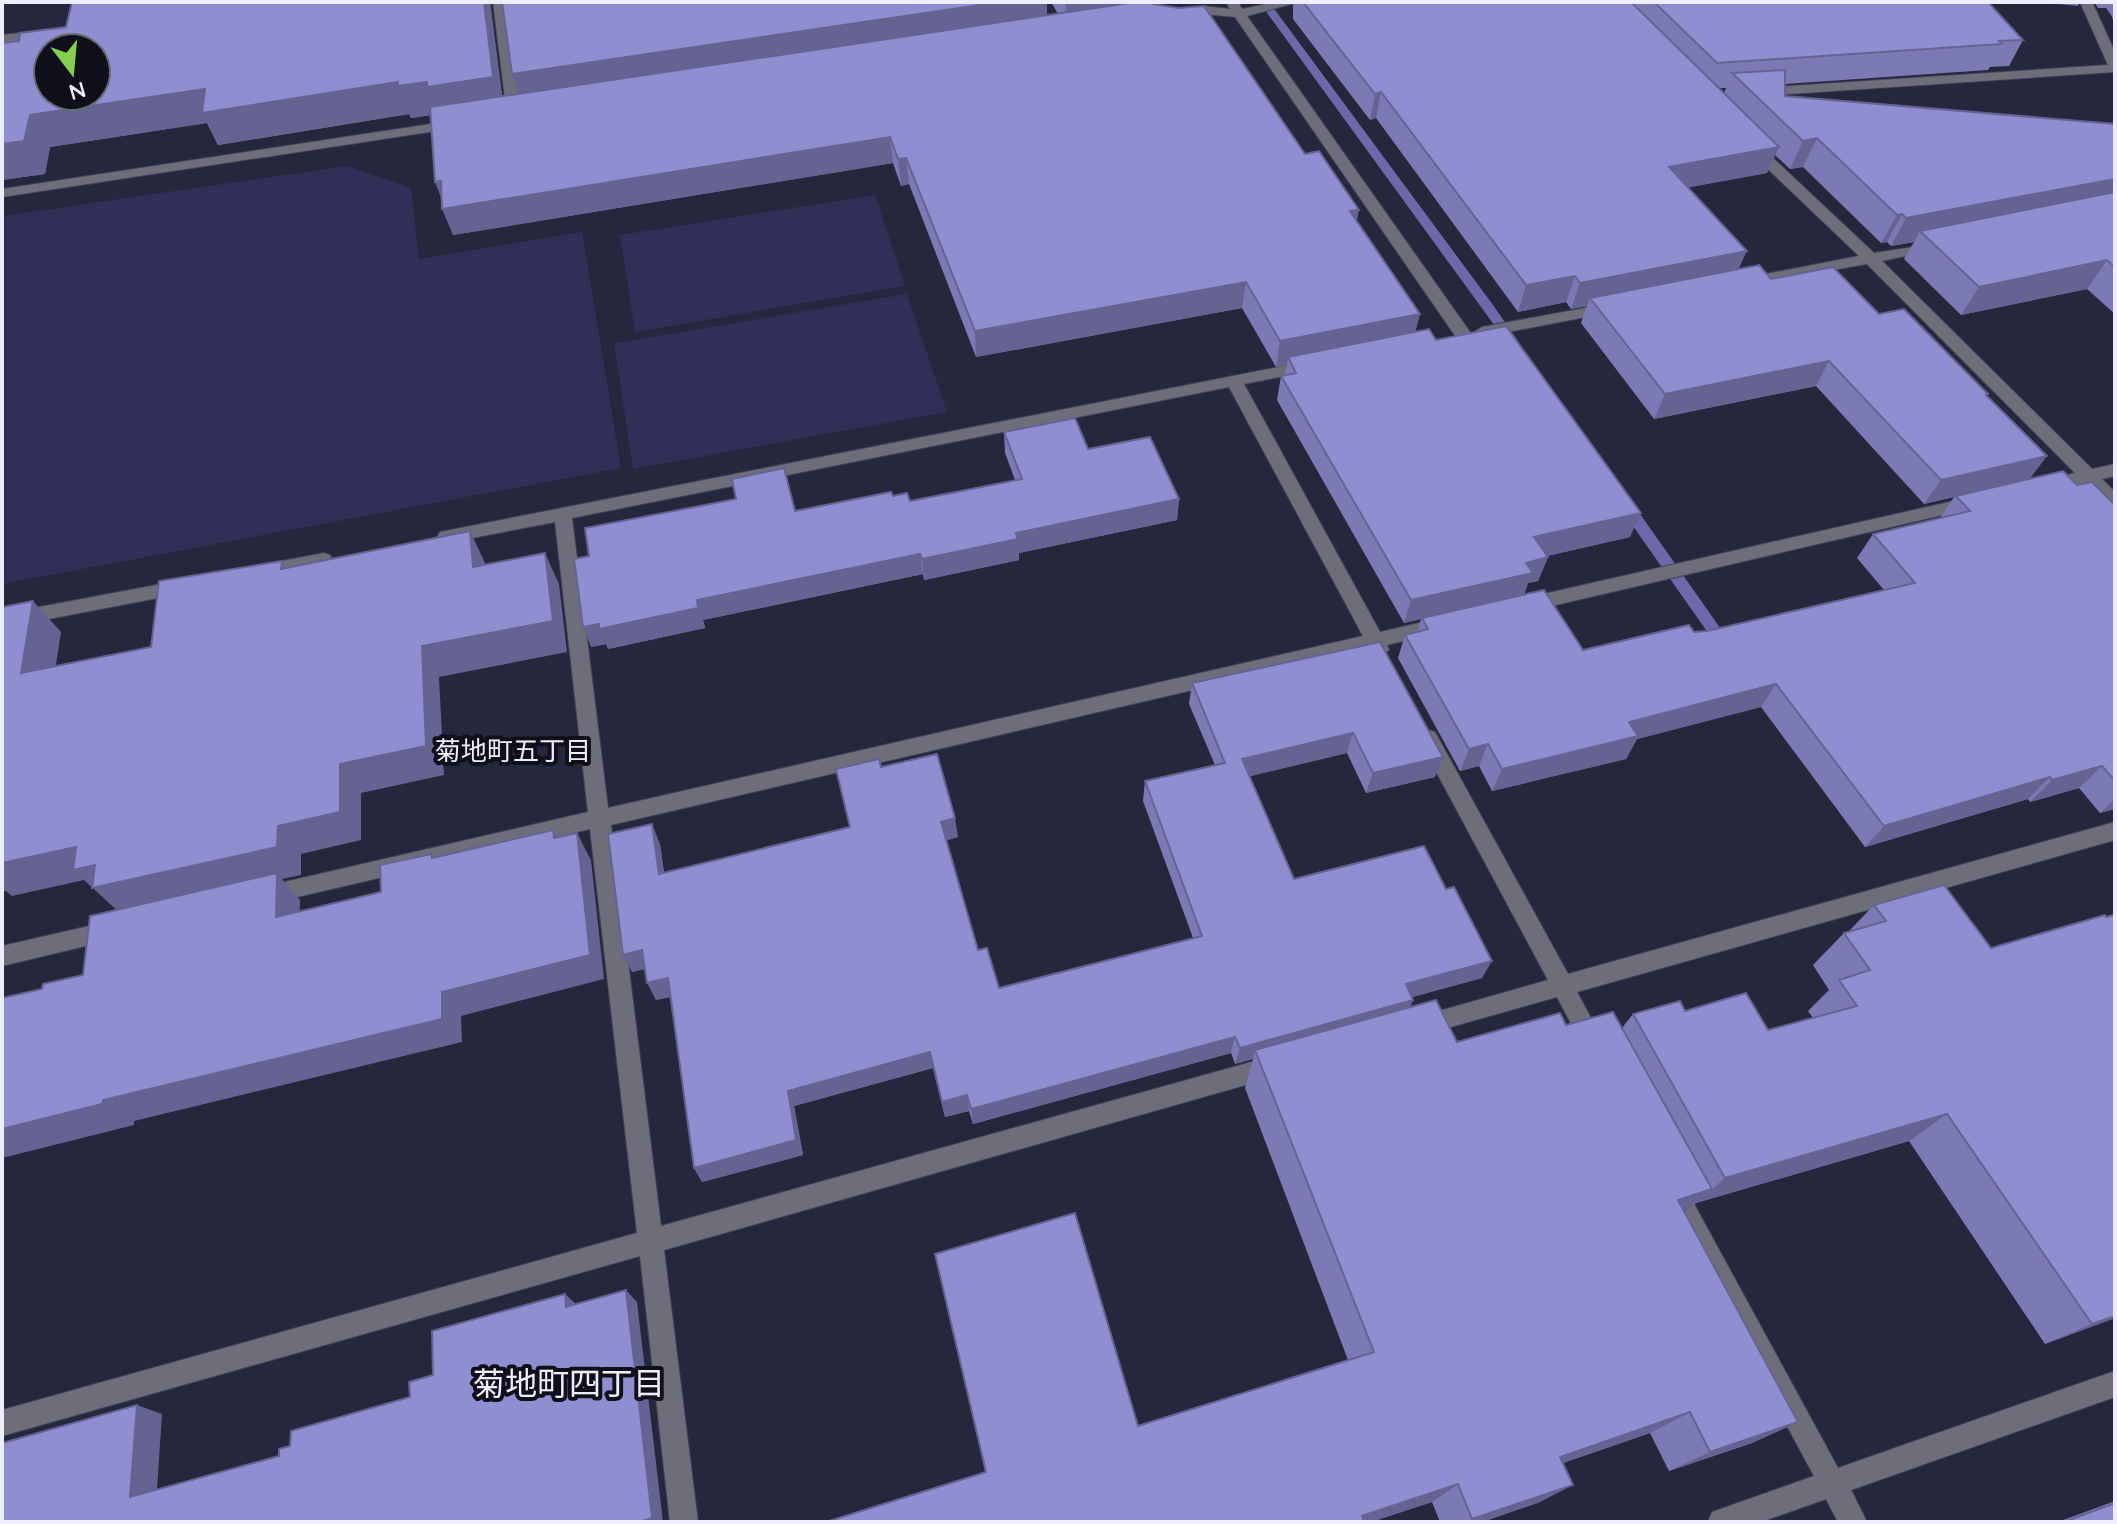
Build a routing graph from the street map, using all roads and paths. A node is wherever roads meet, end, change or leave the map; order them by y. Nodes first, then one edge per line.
1 (499, 2) edge
2 (1293, 2) edge
3 (2086, 2) edge
4 (1235, 8) edge
5 (1161, 17) edge
6 (63, 31) edge
7 (2, 39) edge
8 (2115, 67) edge
9 (1746, 93) edge
10 (530, 113) edge
11 (514, 115) junction
12 (499, 118) edge
13 (468, 123) edge
14 (1745, 140) edge
15 (2, 193) edge
16 (1947, 244) edge
17 (1871, 259) junction
18 (1730, 286) edge
19 (1636, 303) edge
20 (1326, 363) edge
21 (1234, 381) junction
22 (2115, 470) edge
23 (2088, 476) junction
24 (2026, 490) edge
25 (1995, 497) edge
26 (2115, 503) edge
27 (563, 515) junction
28 (423, 542) edge
29 (345, 556) edge
30 (236, 577) edge
31 (205, 583) edge
32 (1514, 608) edge
33 (1467, 619) edge
34 (2, 621) edge
35 (1374, 640) junction
36 (1389, 668) edge
37 (1419, 723) edge
38 (600, 818) junction
39 (2115, 831) edge
40 (247, 899) edge
41 (125, 928) edge
42 (2, 956) edge
43 (1562, 986) junction
44 (1395, 1033) edge
45 (1289, 1062) edge
46 (1607, 1069) edge
47 (1660, 1165) edge
48 (650, 1242) junction
49 (2115, 1384) edge
50 (2, 1423) edge
51 (1832, 1483) junction
52 (684, 1522) edge
53 (1722, 1522) edge
54 (1853, 1522) edge

1 - 11 street
2 - 4 street
3 - 8 street
4 - 5 street
4 - 19 street
6 - 7 street
8 - 9 street
10 - 11 street
11 - 12 street
13 - 15 street
14 - 17 street
16 - 17 street
17 - 18 street
17 - 23 street
20 - 21 street
21 - 27 street
21 - 35 street
22 - 23 street
23 - 24 street
23 - 26 street
25 - 32 street
27 - 28 street
27 - 38 street
29 - 30 street
31 - 34 street
33 - 35 street
35 - 36 street
35 - 38 street
37 - 43 street
38 - 40 street
38 - 48 street
39 - 43 street
41 - 42 street
43 - 44 street
43 - 46 street
45 - 48 street
47 - 51 street
48 - 50 street
48 - 52 street
49 - 51 street
51 - 53 street
51 - 54 street

